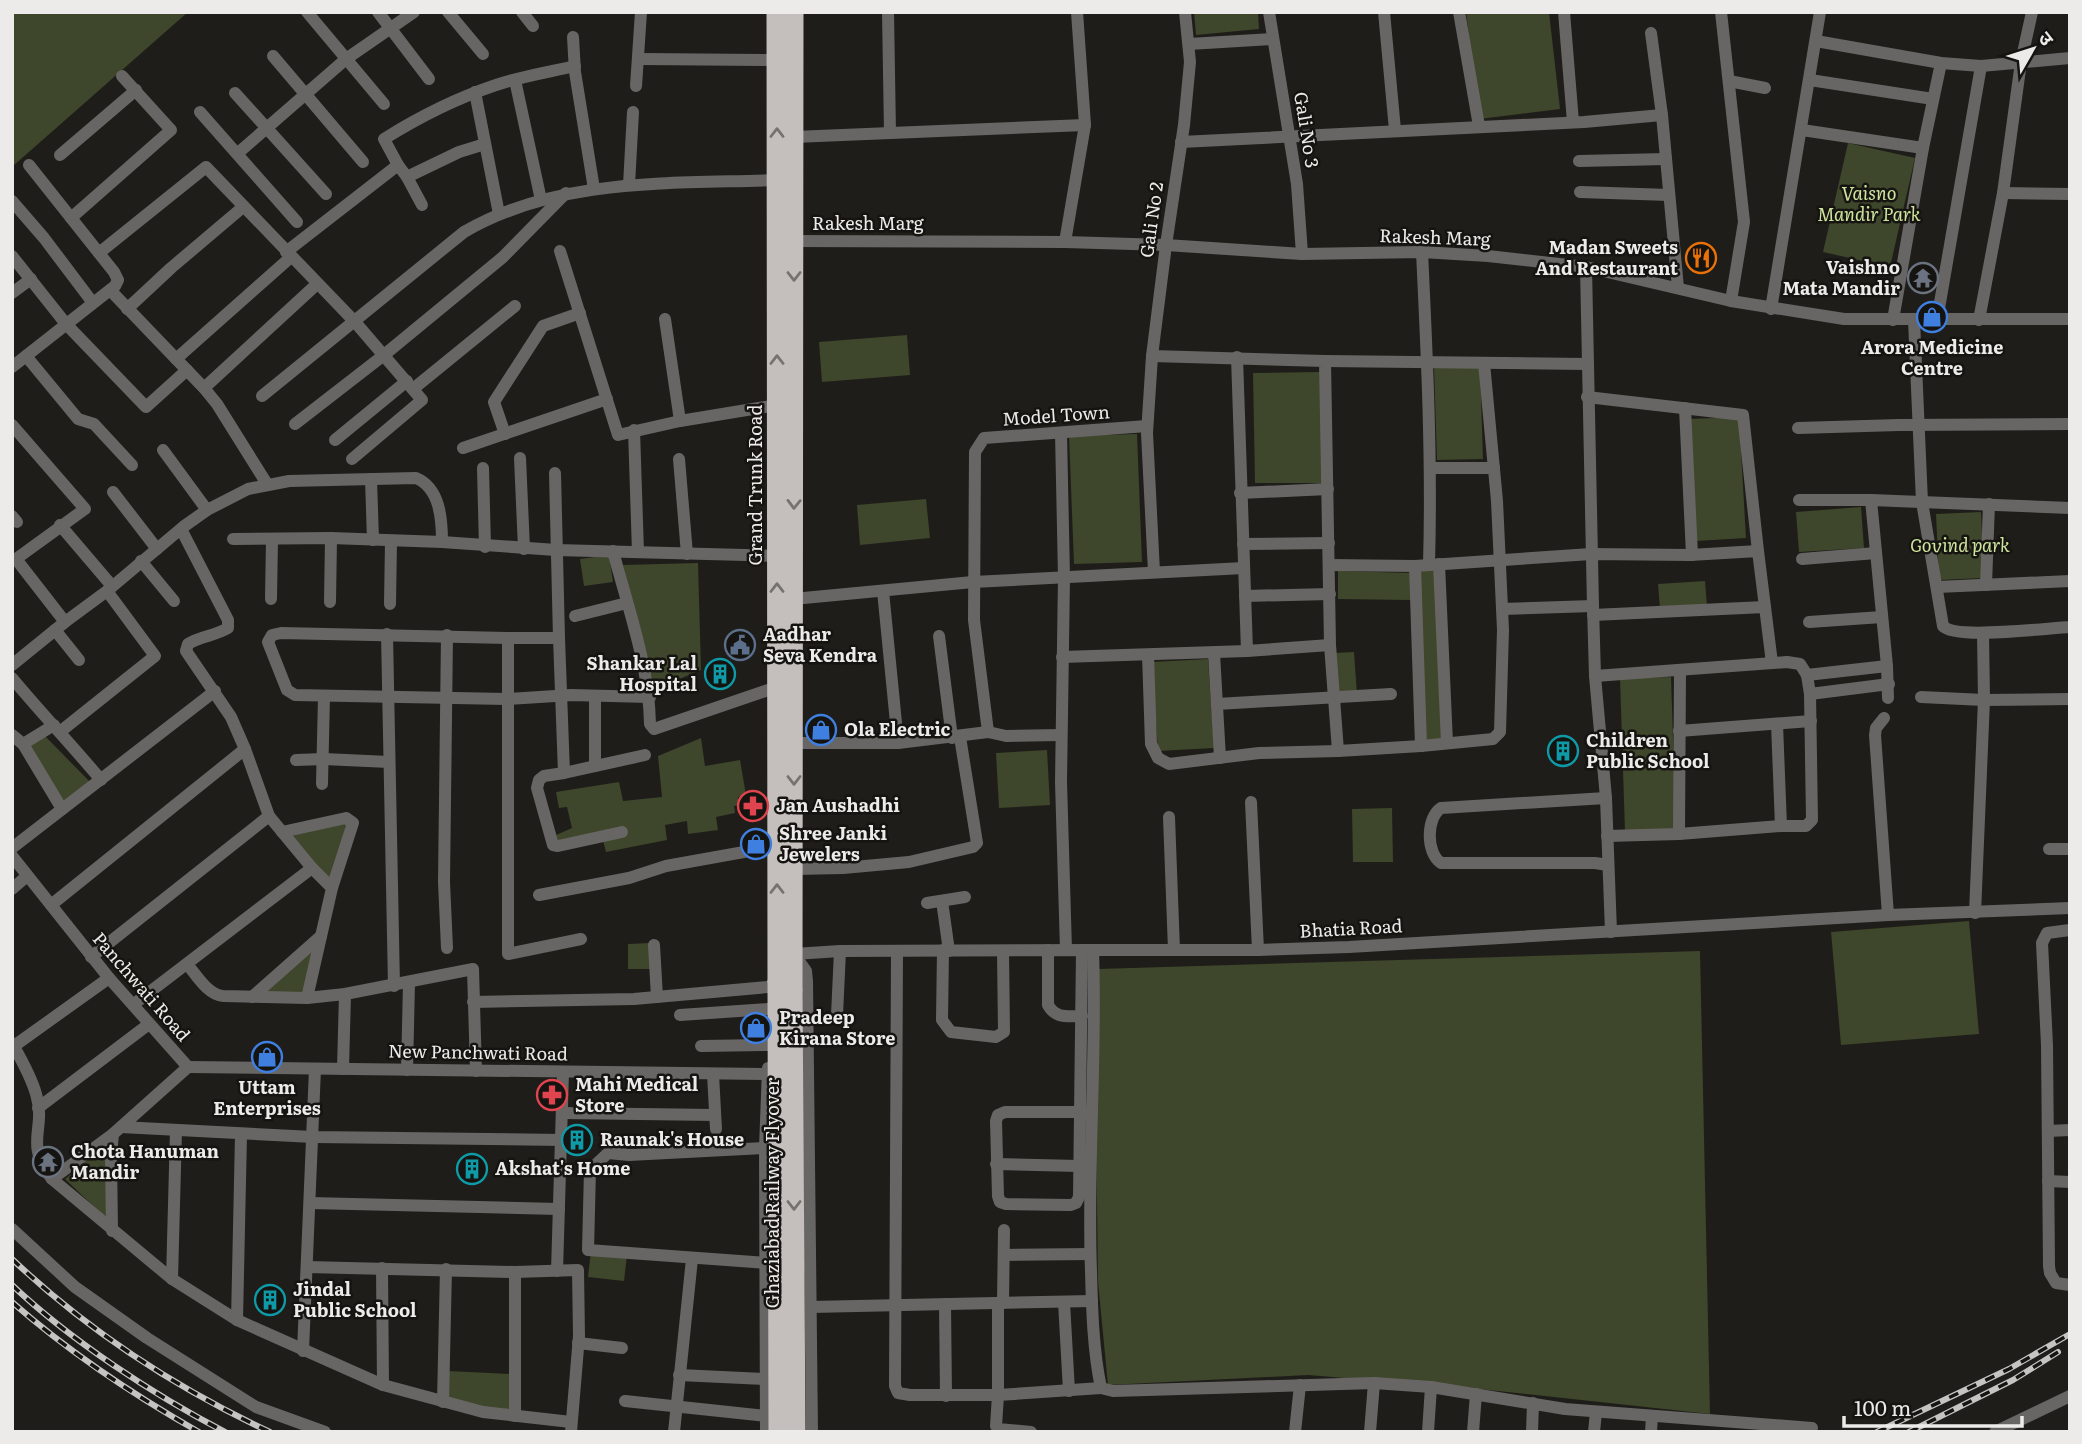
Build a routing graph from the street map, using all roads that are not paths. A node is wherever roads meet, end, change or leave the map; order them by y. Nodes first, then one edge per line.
1 (307, 12) edge
2 (378, 12) edge
3 (414, 12) edge
4 (448, 12) edge
5 (522, 12) edge
6 (641, 12) edge
7 (776, 12) edge
8 (794, 12) edge
9 (888, 12) edge
10 (1077, 12) edge
11 (1185, 12) edge
12 (1269, 12) edge
13 (1384, 12) edge
14 (1459, 12) edge
15 (1564, 12) edge
16 (1720, 12) edge
17 (1821, 12) edge
18 (2032, 12) edge
19 (533, 26) dead end
20 (391, 28) junction
21 (1651, 33) dead end
22 (573, 37) dead end
23 (1273, 39) junction
24 (1816, 41) junction
25 (1189, 44) junction
26 (483, 54) dead end
27 (273, 56) dead end
28 (2070, 58) edge
29 (346, 59) junction
30 (639, 59) junction
31 (776, 60) junction
32 (2021, 62) junction
33 (1941, 63) junction
34 (575, 66) junction
35 (1981, 66) junction
36 (122, 76) dead end
37 (429, 79) dead end
38 (515, 80) junction
39 (1810, 80) junction
40 (1729, 81) junction
41 (636, 86) dead end
42 (1765, 88) dead end
43 (136, 90) junction
44 (475, 92) junction
45 (235, 93) dead end
46 (306, 93) junction
47 (1933, 99) junction
48 (384, 104) dead end
49 (200, 112) dead end
50 (633, 112) dead end
51 (1662, 115) junction
52 (1573, 122) junction
53 (1085, 125) junction
54 (1479, 126) junction
55 (266, 128) junction
56 (1395, 130) junction
57 (1802, 131) junction
58 (890, 133) junction
59 (794, 137) junction
60 (1290, 137) junction
61 (1181, 142) junction
62 (485, 144) junction
63 (1923, 148) junction
64 (238, 153) junction
65 (60, 155) dead end
66 (1666, 159) junction
67 (1578, 161) dead end
68 (363, 162) dead end
69 (29, 165) dead end
70 (398, 166) junction
71 (407, 177) junction
72 (777, 180) junction
73 (629, 185) junction
74 (594, 189) junction
75 (1580, 192) dead end
76 (566, 193) junction
77 (2003, 193) junction
78 (326, 194) dead end
79 (2070, 194) edge
80 (1669, 195) junction
81 (541, 200) junction
82 (12, 201) edge
83 (422, 205) dead end
84 (243, 207) junction
85 (499, 214) junction
86 (71, 218) junction
87 (297, 222) dead end
88 (785, 242) junction
89 (1065, 243) junction
90 (1166, 245) junction
91 (560, 251) dead end
92 (1422, 252) junction
93 (99, 253) junction
94 (288, 254) junction
95 (1302, 254) junction
96 (12, 256) edge
97 (1586, 267) junction
98 (31, 279) junction
99 (317, 284) junction
100 (1678, 288) junction
101 (110, 290) junction
102 (12, 293) edge
103 (1731, 302) junction
104 (93, 303) junction
105 (515, 306) dead end
106 (127, 309) junction
107 (1771, 309) junction
108 (580, 313) junction
109 (664, 319) dead end
110 (2070, 319) edge
111 (1893, 320) junction
112 (1914, 320) junction
113 (1937, 320) junction
114 (1979, 320) junction
115 (355, 322) junction
116 (66, 324) junction
117 (384, 355) junction
118 (26, 356) junction
119 (1152, 356) junction
120 (1237, 358) junction
121 (176, 359) junction
122 (1325, 361) junction
123 (1427, 361) junction
124 (1484, 363) junction
125 (1588, 364) junction
126 (12, 367) edge
127 (187, 370) junction
128 (410, 385) junction
129 (204, 388) junction
130 (262, 396) dead end
131 (1587, 397) junction
132 (607, 399) junction
133 (777, 405) junction
134 (1685, 408) junction
135 (680, 421) junction
136 (295, 424) dead end
137 (2070, 424) edge
138 (12, 425) edge
139 (1918, 426) junction
140 (1798, 428) dead end
141 (634, 430) junction
142 (1147, 430) junction
143 (1060, 433) junction
144 (505, 434) junction
145 (335, 440) dead end
146 (463, 448) dead end
147 (163, 450) dead end
148 (520, 458) dead end
149 (352, 459) dead end
150 (679, 459) dead end
151 (132, 465) dead end
152 (483, 468) dead end
153 (1430, 468) junction
154 (1494, 468) junction
155 (555, 473) dead end
156 (371, 479) junction
157 (267, 484) junction
158 (1328, 489) junction
159 (113, 492) dead end
160 (1240, 492) junction
161 (1799, 500) dead end
162 (1871, 500) junction
163 (1922, 502) junction
164 (1989, 504) junction
165 (2070, 508) edge
166 (207, 510) junction
167 (60, 525) junction
168 (181, 529) junction
169 (331, 538) junction
170 (233, 539) dead end
171 (272, 539) junction
172 (373, 540) junction
173 (391, 541) junction
174 (442, 542) junction
175 (1329, 543) junction
176 (1243, 544) junction
177 (485, 547) junction
178 (157, 549) junction
179 (524, 549) junction
180 (556, 550) junction
181 (613, 551) junction
182 (1758, 551) junction
183 (638, 552) junction
184 (1876, 552) junction
185 (687, 554) junction
186 (1591, 554) junction
187 (1692, 555) junction
188 (785, 557) junction
189 (1802, 559) dead end
190 (141, 561) junction
191 (1499, 561) junction
192 (1434, 564) junction
193 (1329, 565) junction
194 (1415, 566) junction
195 (1244, 568) junction
196 (1154, 572) junction
197 (1063, 577) junction
198 (2070, 581) edge
199 (973, 582) junction
200 (1986, 584) junction
201 (1937, 587) junction
202 (109, 589) junction
203 (883, 590) junction
204 (1330, 594) junction
205 (1245, 596) junction
206 (271, 599) dead end
207 (793, 599) junction
208 (174, 601) dead end
209 (330, 602) dead end
210 (627, 603) junction
211 (390, 604) dead end
212 (1765, 607) junction
213 (1502, 609) junction
214 (1593, 611) junction
215 (575, 616) dead end
216 (1882, 617) junction
217 (1809, 622) dead end
218 (60, 626) junction
219 (2070, 627) edge
220 (1983, 633) junction
221 (387, 634) junction
222 (447, 635) junction
223 (939, 636) dead end
224 (508, 638) junction
225 (559, 638) junction
226 (1330, 645) junction
227 (1247, 651) junction
228 (1214, 653) junction
229 (1148, 655) junction
230 (1062, 657) junction
231 (79, 660) dead end
232 (14, 661) edge
233 (1772, 663) junction
234 (1887, 666) junction
235 (1680, 671) junction
236 (1807, 675) junction
237 (1595, 676) junction
238 (12, 678) edge
239 (1889, 684) junction
240 (777, 687) junction
241 (215, 691) junction
242 (1391, 694) dead end
243 (1810, 694) junction
244 (324, 695) junction
245 (387, 697) junction
246 (560, 697) junction
247 (650, 697) junction
248 (1334, 697) junction
249 (1921, 697) dead end
250 (446, 698) junction
251 (595, 698) junction
252 (1888, 698) dead end
253 (507, 699) junction
254 (2070, 699) edge
255 (1984, 700) junction
256 (1217, 704) junction
257 (1884, 718) dead end
258 (1811, 721) junction
259 (1777, 724) junction
260 (57, 728) junction
261 (1679, 731) junction
262 (988, 732) junction
263 (1061, 735) junction
264 (12, 736) edge
265 (956, 737) junction
266 (785, 743) junction
267 (898, 743) junction
268 (1447, 743) junction
269 (23, 744) junction
270 (1421, 746) junction
271 (246, 750) junction
272 (1338, 751) junction
273 (645, 755) dead end
274 (1220, 758) junction
275 (324, 759) junction
276 (296, 760) dead end
277 (390, 762) junction
278 (595, 766) junction
279 (564, 773) junction
280 (101, 780) junction
281 (322, 784) dead end
282 (1606, 797) junction
283 (1251, 802) dead end
284 (62, 810) junction
285 (269, 816) junction
286 (1169, 817) dead end
287 (1781, 827) junction
288 (282, 832) junction
289 (622, 832) dead end
290 (1679, 834) junction
291 (1607, 836) junction
292 (777, 846) junction
293 (12, 848) edge
294 (2049, 849) dead end
295 (2070, 849) edge
296 (12, 856) edge
297 (1608, 864) junction
298 (312, 868) junction
299 (794, 869) junction
300 (27, 876) junction
301 (332, 888) junction
302 (12, 889) edge
303 (539, 895) dead end
304 (965, 897) dead end
305 (943, 901) junction
306 (927, 903) dead end
307 (51, 905) junction
308 (2070, 908) edge
309 (1975, 913) junction
310 (1888, 915) junction
311 (2070, 930) edge
312 (1611, 932) junction
313 (321, 935) junction
314 (580, 939) dead end
315 (654, 945) dead end
316 (447, 948) dead end
317 (1048, 950) junction
318 (1066, 950) junction
319 (1087, 950) junction
320 (1174, 950) junction
321 (1258, 950) junction
322 (840, 951) junction
323 (897, 951) junction
324 (946, 951) junction
325 (1003, 951) junction
326 (786, 955) junction
327 (91, 957) junction
328 (187, 964) junction
329 (109, 978) junction
330 (410, 983) junction
331 (394, 986) junction
332 (779, 986) junction
333 (345, 994) junction
334 (252, 997) junction
335 (657, 997) junction
336 (307, 998) junction
337 (473, 1002) junction
338 (134, 1004) junction
339 (768, 1009) junction
340 (680, 1015) dead end
341 (837, 1015) dead end
342 (1082, 1016) junction
343 (149, 1024) junction
344 (13, 1044) edge
345 (768, 1045) junction
346 (701, 1046) dead end
347 (188, 1067) junction
348 (315, 1069) junction
349 (343, 1069) junction
350 (407, 1070) junction
351 (477, 1071) junction
352 (563, 1072) junction
353 (713, 1074) junction
354 (768, 1074) junction
355 (38, 1108) junction
356 (1079, 1112) junction
357 (562, 1113) junction
358 (715, 1115) junction
359 (716, 1129) dead end
360 (117, 1130) junction
361 (176, 1130) junction
362 (2070, 1130) edge
363 (2048, 1131) junction
364 (241, 1135) junction
365 (313, 1137) junction
366 (563, 1140) junction
367 (765, 1148) junction
368 (996, 1164) junction
369 (1079, 1166) junction
370 (52, 1179) junction
371 (2049, 1181) junction
372 (2070, 1182) edge
373 (310, 1202) junction
374 (559, 1209) junction
375 (12, 1229) edge
376 (1004, 1230) dead end
377 (112, 1231) junction
378 (1090, 1254) junction
379 (1004, 1255) junction
380 (692, 1259) junction
381 (765, 1262) junction
382 (810, 1266) junction
383 (307, 1267) junction
384 (382, 1268) junction
385 (446, 1269) junction
386 (558, 1271) junction
387 (515, 1272) junction
388 (172, 1279) junction
389 (2070, 1285) edge
390 (1092, 1301) junction
391 (1064, 1302) junction
392 (1001, 1303) junction
393 (945, 1304) junction
394 (895, 1305) junction
395 (811, 1307) junction
396 (237, 1320) junction
397 (578, 1343) junction
398 (622, 1348) dead end
399 (303, 1351) junction
400 (679, 1375) junction
401 (766, 1380) junction
402 (1374, 1383) junction
403 (383, 1385) junction
404 (1300, 1385) junction
405 (1431, 1387) junction
406 (1101, 1388) junction
407 (1069, 1391) junction
408 (1476, 1394) junction
409 (998, 1395) junction
410 (946, 1396) junction
411 (2070, 1396) edge
412 (625, 1401) dead end
413 (443, 1402) junction
414 (1533, 1403) junction
415 (676, 1406) junction
416 (1596, 1412) junction
417 (515, 1416) junction
418 (1652, 1416) junction
419 (1678, 1418) junction
420 (772, 1424) edge
421 (1704, 1426) edge
422 (571, 1427) edge
423 (1734, 1427) edge
424 (1812, 1428) dead end
425 (1023, 1431) edge
426 (325, 1432) edge
427 (674, 1432) edge
428 (766, 1432) edge
429 (796, 1432) edge
430 (812, 1432) edge
431 (1295, 1432) edge
432 (1370, 1432) edge
433 (1428, 1432) edge
434 (1472, 1432) edge
435 (1532, 1432) edge
436 (1594, 1432) edge
437 (1651, 1432) edge
438 (1676, 1432) edge
439 (1995, 1432) edge

1 - 29 street
2 - 20 street
3 - 20 street
4 - 26 street
5 - 19 street
6 - 30 street
7 - 31 highway, Grand Trunk Road
8 - 59 highway, Grand Trunk Road
9 - 58 street
10 - 53 street
11 - 25 street, Gali No 2
12 - 23 street, Gali No 3
13 - 56 street
14 - 54 street
15 - 52 street
16 - 40 street
17 - 24 street
18 - 32 street
20 - 29 street
20 - 37 street
21 - 51 street
22 - 34 street
23 - 25 street
23 - 60 street, Gali No 3
24 - 33 street
24 - 39 street
25 - 61 street, Gali No 2
27 - 46 street
28 - 32 street
29 - 46 street
29 - 48 street
30 - 31 street
30 - 41 street
72 -> 31 highway, Grand Trunk Road
32 - 35 street
32 - 77 street
33 - 35 street
33 - 47 street
34 - 38 street
34 - 74 street
35 - 113 street
36 - 43 street
38 - 44 street
38 - 81 street
39 - 47 street
39 - 57 street
40 - 42 street
40 - 103 street
43 - 65 street
43 - 86 street
44 - 62 street
44 - 70 street
45 - 55 street
46 - 55 street
46 - 68 street
47 - 63 street
49 - 64 street
50 - 73 street
51 - 52 street
51 - 66 street
52 - 54 street
53 - 58 street
53 - 89 street
54 - 56 street
55 - 64 street
55 - 78 street
56 - 60 street
57 - 63 street
57 - 107 street
58 - 59 street
59 - 88 highway, Grand Trunk Road
60 - 61 street
60 - 95 street, Gali No 3
61 - 90 street, Gali No 2
62 - 71 street
62 - 85 street
63 - 111 street
64 - 87 street
66 - 67 street
66 - 80 street
69 - 86 street
70 - 71 street
70 - 94 street
71 - 83 street
72 - 73 street
72 - 88 highway, Grand Trunk Road
73 - 74 street
74 - 76 street
75 - 80 street
76 - 81 street
76 - 117 street
77 - 79 street
77 - 114 street
80 - 100 street
81 - 85 street
82 - 104 street
84 - 93 street
84 - 94 street
84 - 106 street
85 - 115 street
86 - 93 street
88 - 89 street, Rakesh Marg
133 -> 88 highway, Grand Trunk Road
88 -> 188 highway, Grand Trunk Road
89 - 90 street, Rakesh Marg
90 - 95 street, Rakesh Marg
90 - 119 street, Gali No 2
91 - 108 street
92 - 95 street, Rakesh Marg
92 - 97 street, Rakesh Marg
92 - 123 street
93 - 101 street
94 - 99 street
94 - 121 street
96 - 98 street
97 - 100 street, Rakesh Marg
97 - 125 street
98 - 102 street
98 - 116 street
99 - 115 street
99 - 129 street
100 - 103 street, Rakesh Marg
101 - 104 street
101 - 106 street
103 - 107 street, Rakesh Marg
104 - 116 street
105 - 128 street
106 - 121 street
107 - 111 street, Rakesh Marg
108 - 132 street
108 - 144 street
109 - 135 street
110 - 114 street, Rakesh Marg
111 - 112 street, Rakesh Marg
112 - 113 street, Rakesh Marg
112 - 139 street
113 - 114 street, Rakesh Marg
115 - 117 street
115 - 130 street
116 - 118 street
116 - 127 street
117 - 128 street
117 - 136 street
118 - 126 street
118 - 151 street
119 - 120 street
119 - 142 street, Gali No 2
120 - 122 street
120 - 160 street
121 - 127 street
122 - 123 street
122 - 158 street
123 - 124 street
123 - 153 street
124 - 125 street
124 - 154 street
125 - 131 street
127 - 129 street
128 - 145 street
128 - 149 street
129 - 157 street
131 - 134 street
131 - 186 street
132 - 141 street
132 - 144 street
133 - 135 street
133 - 188 highway, Grand Trunk Road
134 - 182 street
134 - 187 street
135 - 141 street
137 - 139 street
138 - 167 street
139 - 140 street
139 - 163 street
141 - 183 street
142 - 143 street, Model Town
142 - 196 street, Gali No 2
143 - 197 street
143 - 199 street, Model Town
144 - 146 street
147 - 166 street
148 - 179 street
150 - 185 street
152 - 177 street
153 - 154 street
153 - 192 street
154 - 191 street
155 - 180 street
156 - 157 street
156 - 172 street
156 - 174 street
157 - 166 street
158 - 160 street
158 - 175 street
159 - 178 street
160 - 176 street
161 - 162 street
162 - 163 street
162 - 184 street
163 - 164 street
163 - 201 street
164 - 165 street
164 - 200 street
166 - 168 street
167 - 202 street
167 - 218 street
168 - 178 street
168 - 241 street
169 - 171 street
169 - 172 street
169 - 209 street
170 - 171 street
171 - 206 street
172 - 173 street
173 - 174 street
173 - 211 street
174 - 177 street
175 - 176 street
175 - 193 street
176 - 195 street
177 - 179 street
178 - 190 street
179 - 180 street
180 - 181 street
180 - 225 street
181 - 183 street
181 - 210 street
182 - 187 street
182 - 212 street
183 - 185 street
184 - 189 street
184 - 216 street
185 - 188 street
186 - 187 street
186 - 191 street
186 - 214 street
188 - 207 highway, Grand Trunk Road
240 -> 188 highway, Grand Trunk Road
190 - 202 street
190 - 208 street
191 - 192 street
191 - 213 street
192 - 194 street
192 - 268 street
193 - 194 street
193 - 204 street
194 - 270 street
195 - 196 street
195 - 205 street
196 - 197 street
197 - 199 street
197 - 230 street
198 - 200 street
199 - 203 street
199 - 262 street
200 - 201 street
201 - 220 street
202 - 218 street
202 - 260 street
203 - 207 street
203 - 267 street
204 - 205 street
204 - 226 street
205 - 227 street
207 - 266 highway, Grand Trunk Road
210 - 215 street
210 - 247 street
212 - 214 street
212 - 233 street
213 - 214 street
213 - 268 street
214 - 237 street
216 - 217 street
216 - 234 street
218 - 231 street
218 - 232 street
219 - 220 street
220 - 255 street
221 - 222 street
221 - 244 street
221 - 245 street
222 - 224 street
222 - 250 street
223 - 265 street
224 - 225 street
224 - 253 street
225 - 246 street
226 - 227 street
226 - 248 street
227 - 228 street
228 - 229 street
228 - 256 street
229 - 230 street
229 - 274 street
230 - 263 street
233 - 235 street
233 - 236 street
234 - 236 street
234 - 239 street
235 - 237 street
235 - 261 street
236 - 243 street
237 - 282 street
238 - 260 street
239 - 243 street
239 - 252 street
240 - 247 street
240 - 266 highway, Grand Trunk Road
241 - 271 street
241 - 280 street
242 - 248 street
243 - 258 street
244 - 245 street
244 - 275 street
245 - 250 street
245 - 277 street
246 - 251 street
246 - 253 street
246 - 279 street
247 - 251 street
248 - 256 street
248 - 272 street
249 - 255 street
250 - 253 street
250 - 316 street
251 - 278 street
253 - 314 street
254 - 255 street
255 - 309 street
256 - 274 street
257 - 310 street
258 - 259 street
258 - 287 street
259 - 261 street
259 - 287 street
260 - 269 street
260 - 280 street
261 - 290 street
262 - 263 street
262 - 265 street
263 - 318 street
264 - 269 street
265 - 267 street
265 - 299 street
266 - 267 street
266 - 292 highway, Grand Trunk Road
266 -> 299 highway, Grand Trunk Road
268 - 270 street
269 - 284 street
270 - 272 street
271 - 285 street
271 - 307 street
272 - 274 street
273 - 278 street
275 - 276 street
275 - 277 street
275 - 281 street
277 - 331 street
278 - 279 street
279 - 289 street
280 - 284 street
282 - 291 street
282 - 297 street
283 - 321 street
284 - 293 street
285 - 288 street
285 - 327 street
286 - 320 street
287 - 290 street
288 - 298 street
288 - 301 street
290 - 291 street
291 - 297 street
292 - 303 street
326 -> 292 highway, Grand Trunk Road
294 - 295 street
296 - 300 street, Panchwati Road
297 - 312 street
298 - 301 street
298 - 328 street
299 - 326 highway, Grand Trunk Road
300 - 302 street
300 - 307 street, Panchwati Road
301 - 313 street
304 - 305 street
305 - 306 street
305 - 324 street
307 - 327 street, Panchwati Road
308 - 309 street, Bhatia Road
309 - 310 street, Bhatia Road
310 - 312 street, Bhatia Road
311 - 363 street
312 - 321 street, Bhatia Road
313 - 334 street
313 - 336 street
315 - 335 street
317 - 318 street, Bhatia Road
317 - 325 street, Bhatia Road
317 - 342 street
318 - 319 street, Bhatia Road
319 - 320 street, Bhatia Road
319 - 342 street
319 - 378 street
320 - 321 street, Bhatia Road
322 - 323 street, Bhatia Road
322 - 326 street, Bhatia Road
322 - 341 street
323 - 324 street, Bhatia Road
323 - 394 street
324 - 325 street, Bhatia Road
324 - 325 street
326 - 332 highway, Ghaziabad Railway Flyover
326 - 382 street
327 - 329 street, Panchwati Road
328 - 334 street
328 - 338 street
329 - 338 street, Panchwati Road
329 - 344 street
330 - 331 street
330 - 337 street
330 - 350 street
331 - 333 street
332 - 335 street
332 - 339 street
332 - 420 highway, Ghaziabad Railway Flyover, bridge
332 -> 429 highway, Ghaziabad Railway Flyover, bridge
333 - 336 street
333 - 349 street
334 - 336 street
335 - 337 street
337 - 351 street
338 - 343 street, Panchwati Road
339 - 340 street
339 - 345 street
342 - 356 street
343 - 347 street, Panchwati Road
343 - 355 street
344 - 355 street
345 - 346 street
345 - 354 street
347 - 348 street, New Panchwati Road
347 - 360 street, Panchwati Road
348 - 349 street, New Panchwati Road
348 - 365 street
349 - 350 street, New Panchwati Road
350 - 351 street, New Panchwati Road
351 - 352 street, New Panchwati Road
352 - 353 street, New Panchwati Road
352 - 357 street
353 - 354 street, New Panchwati Road
353 - 358 street
354 - 367 street
355 - 370 street
356 - 368 street
356 - 369 street
357 - 358 street
357 - 366 street
358 - 359 street
360 - 361 street
360 - 370 street, Panchwati Road
360 - 377 street
361 - 364 street
361 - 388 street
362 - 363 street
363 - 371 street
364 - 365 street
364 - 396 street
365 - 366 street
365 - 373 street
366 - 374 street
367 - 380 street
367 - 381 street
368 - 369 street
368 - 369 street
370 - 377 street
371 - 372 street
371 - 389 street
373 - 374 street
373 - 383 street
374 - 386 street
375 - 426 street
376 - 379 street
377 - 388 street
378 - 379 street
378 - 390 street
379 - 392 street
380 - 381 street
380 - 400 street
381 - 382 street
381 - 401 street
382 - 395 street
383 - 384 street
383 - 399 street
384 - 385 street
384 - 403 street
385 - 387 street
385 - 413 street
386 - 387 street
386 - 397 street
387 - 417 street
388 - 396 street
390 - 391 street
390 - 406 street
391 - 392 street
391 - 407 street
392 - 393 street
392 - 409 street
393 - 394 street
393 - 410 street
394 - 395 street
394 - 410 street
395 - 430 street
396 - 399 street
397 - 398 street
397 - 422 street
399 - 403 street
400 - 401 street
400 - 415 street
401 - 420 street
402 - 404 street
402 - 405 street
402 - 432 street
403 - 413 street
404 - 406 street
404 - 431 street
405 - 408 street
405 - 433 street
406 - 407 street
407 - 409 street
408 - 414 street
408 - 434 street
409 - 410 street
409 - 425 street
411 - 439 street
412 - 415 street
413 - 417 street
414 - 416 street
414 - 435 street
415 - 420 street
415 - 427 street
416 - 418 street
416 - 436 street
417 - 422 street
418 - 419 street
418 - 437 street
419 - 421 street
419 - 438 street
420 - 428 street
421 - 423 street
423 - 424 street

